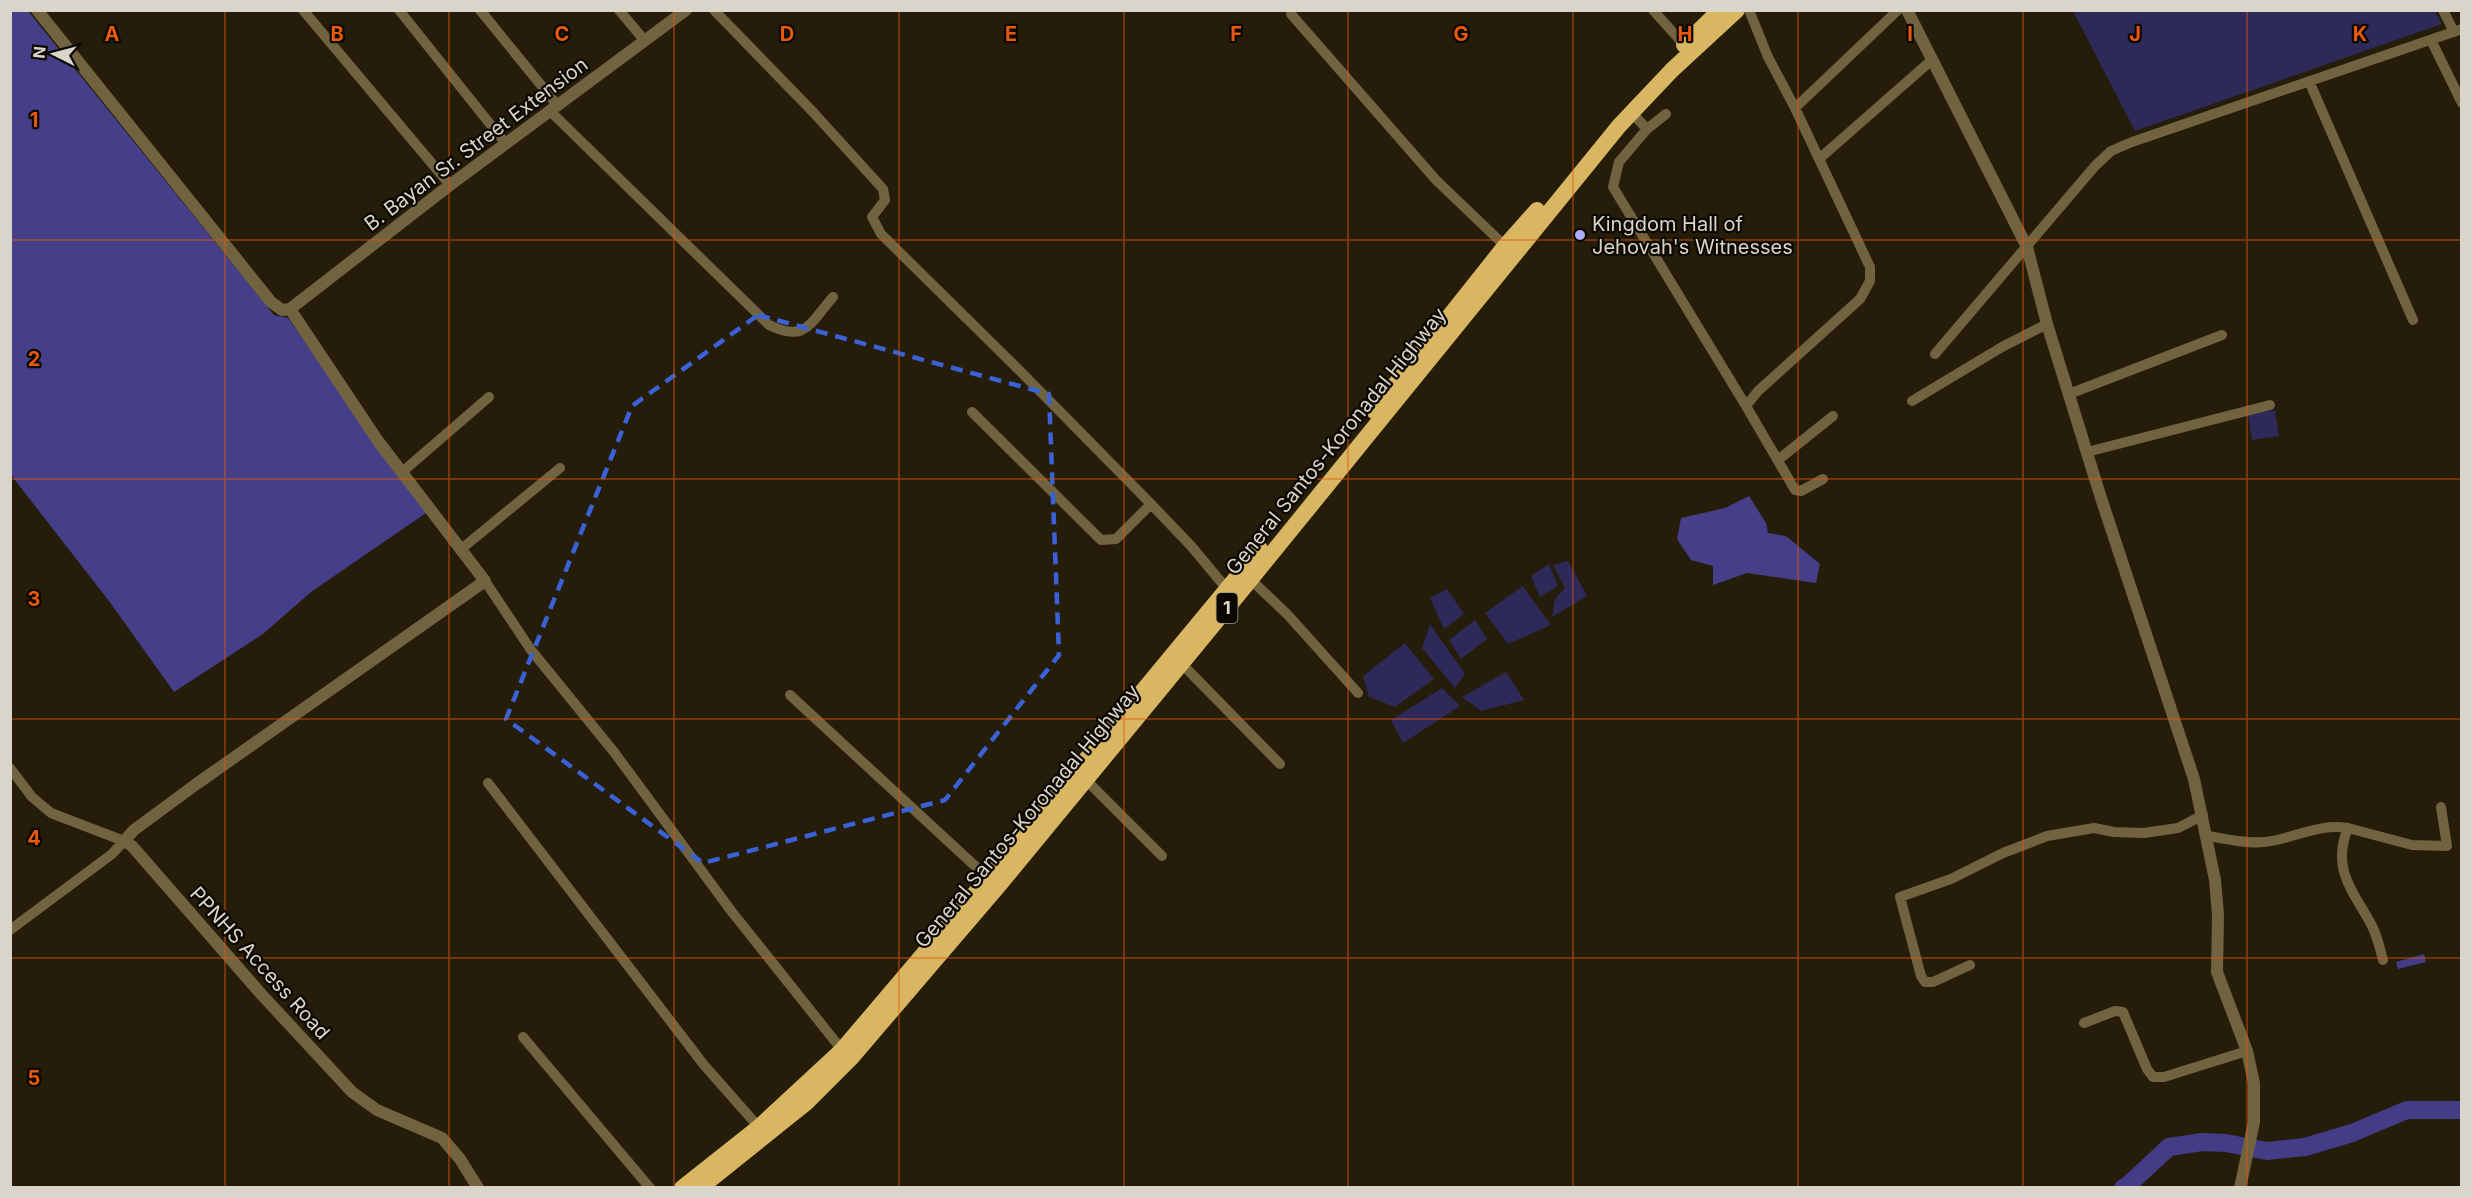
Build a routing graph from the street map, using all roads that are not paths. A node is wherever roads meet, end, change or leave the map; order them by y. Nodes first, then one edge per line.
1 (37, 10) edge
2 (303, 10) edge
3 (399, 10) edge
4 (480, 10) edge
5 (619, 10) edge
6 (686, 10) edge
7 (714, 10) edge
8 (1653, 10) edge
9 (1720, 10) edge
10 (1737, 10) edge
11 (1749, 10) edge
12 (1898, 10) edge
13 (1907, 10) edge
14 (2443, 10) edge
15 (1291, 14) dead end
16 (2458, 31) edge
17 (2431, 40) junction
18 (645, 41) junction
19 (1688, 49) junction
20 (1933, 59) junction
21 (2309, 81) junction
22 (2457, 83) edge
23 (2462, 103) edge
24 (554, 108) junction
25 (1795, 108) junction
26 (1632, 113) junction
27 (1666, 114) dead end
28 (1647, 129) junction
29 (506, 144) junction
30 (1819, 159) junction
31 (450, 185) junction
32 (1505, 246) junction
33 (2027, 247) junction
34 (833, 297) dead end
35 (290, 309) junction
36 (2413, 320) dead end
37 (2048, 324) junction
38 (2222, 335) dead end
39 (1935, 354) dead end
40 (2069, 394) junction
41 (489, 398) dead end
42 (1912, 401) dead end
43 (2270, 405) dead end
44 (1746, 406) junction
45 (972, 412) dead end
46 (1833, 416) dead end
47 (2087, 452) junction
48 (1778, 460) junction
49 (560, 468) dead end
50 (401, 473) junction
51 (1823, 479) dead end
52 (1151, 504) junction
53 (460, 550) junction
54 (1246, 575) junction
55 (485, 581) junction
56 (1232, 591) junction
57 (1181, 663) junction
58 (1358, 693) dead end
59 (790, 695) dead end
60 (1280, 765) dead end
61 (10, 768) edge
62 (1085, 778) junction
63 (488, 783) dead end
64 (2441, 807) dead end
65 (2203, 815) junction
66 (2348, 828) junction
67 (2208, 836) junction
68 (124, 841) junction
69 (1162, 856) dead end
70 (988, 878) junction
71 (10, 930) edge
72 (2383, 960) dead end
73 (1970, 965) dead end
74 (889, 1005) junction
75 (2084, 1023) dead end
76 (523, 1037) dead end
77 (842, 1050) junction
78 (2247, 1051) junction
79 (763, 1132) junction
80 (478, 1188) edge
81 (650, 1188) edge
82 (682, 1188) edge
83 (700, 1188) edge
84 (2240, 1188) edge

1 - 35 street
2 - 31 street
3 - 29 street
4 - 24 street
5 - 18 street
6 - 18 street, B. Bayan Sr. Street Extension
7 - 52 street
8 - 19 street
9 - 19 highway, General Santos-Koronadal Highway / 1
10 - 19 highway, General Santos-Koronadal Highway / 1
11 - 25 street
12 - 25 street
13 - 20 street
14 - 16 street
15 - 32 street
16 - 17 street
17 - 21 street
17 - 22 street
18 - 24 street, B. Bayan Sr. Street Extension
19 - 26 highway, General Santos-Koronadal Highway / 1
19 - 32 highway, General Santos-Koronadal Highway / 1
20 - 30 street
20 - 33 street
21 - 33 street
21 - 36 street
22 - 23 street
24 - 29 street, B. Bayan Sr. Street Extension
24 - 34 street
25 - 30 street
26 - 28 street
26 - 54 highway, General Santos-Koronadal Highway / 1
27 - 28 street
28 - 44 street
29 - 31 street, B. Bayan Sr. Street Extension
30 - 44 street
31 - 35 street, B. Bayan Sr. Street Extension
32 - 54 highway, General Santos-Koronadal Highway / 1
33 - 37 street
33 - 39 street
35 - 50 street
37 - 40 street
37 - 42 street
38 - 40 street
40 - 47 street
41 - 50 street
43 - 47 street
44 - 48 street
45 - 52 street
46 - 48 street
47 - 65 street
48 - 51 street
49 - 53 street
50 - 53 street
52 - 56 street
53 - 55 street
54 - 56 highway, General Santos-Koronadal Highway / 1
54 - 58 street
55 - 68 street
55 - 77 street
56 - 57 highway, General Santos-Koronadal Highway / 1
56 - 70 highway, General Santos-Koronadal Highway / 1
57 - 60 street
57 - 62 highway, General Santos-Koronadal Highway / 1
59 - 70 street
61 - 68 street, PPNHS Access Road
62 - 69 street
62 - 74 highway, General Santos-Koronadal Highway / 1
63 - 79 street
64 - 66 street
65 - 67 street
65 - 73 street
66 - 67 street
66 - 72 street
67 - 78 street
68 - 71 street
68 - 80 street, PPNHS Access Road
70 - 74 highway, General Santos-Koronadal Highway / 1
74 - 77 highway, General Santos-Koronadal Highway / 1
74 - 79 highway, General Santos-Koronadal Highway / 1
75 - 78 street
76 - 81 street
77 - 79 highway, General Santos-Koronadal Highway / 1
78 - 84 street
79 - 82 highway, General Santos-Koronadal Highway / 1
79 - 83 highway, General Santos-Koronadal Highway / 1

